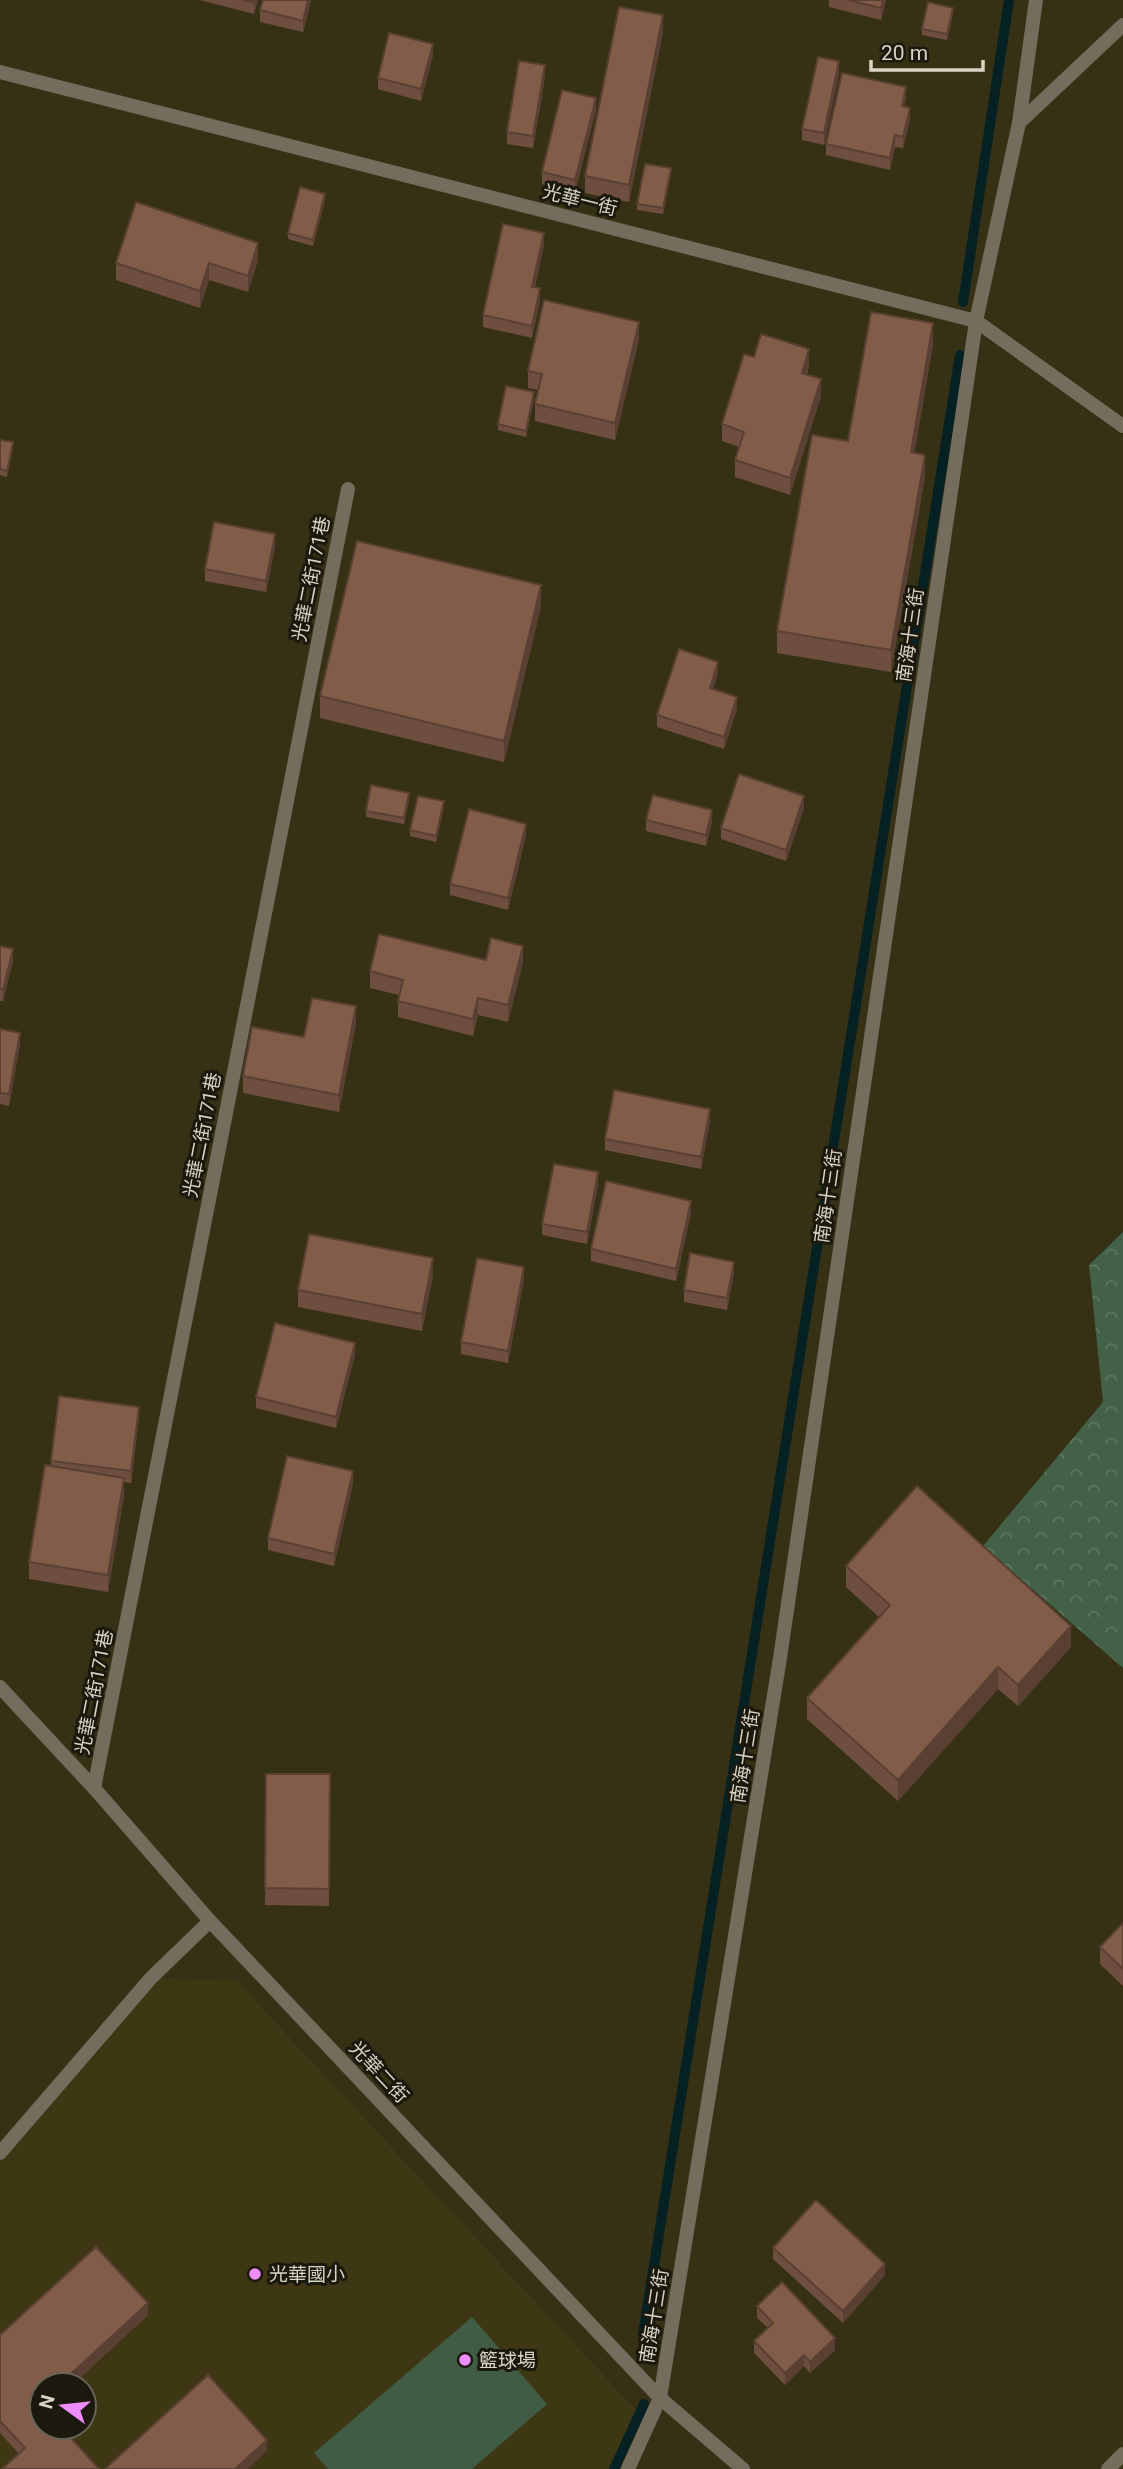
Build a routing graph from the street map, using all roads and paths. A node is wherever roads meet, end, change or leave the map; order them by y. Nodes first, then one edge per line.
1 (1036, 0) edge
2 (1123, 25) edge
3 (0, 72) edge
4 (1019, 123) junction
5 (976, 321) junction
6 (1123, 426) edge
7 (348, 489) dead end
8 (0, 1687) edge
9 (94, 1788) junction
10 (210, 1921) junction
11 (0, 2153) edge
12 (660, 2398) junction
13 (1123, 2454) edge
14 (628, 2469) edge
15 (743, 2469) edge
16 (1108, 2469) edge

1 - 4 street, 南海十三街
2 - 4 street
3 - 5 street, 光華一街
4 - 5 street, 南海十三街
5 - 6 street, 光華一街
5 - 12 street, 南海十三街
7 - 9 street, 光華二街171巷
8 - 9 street, 光華二街
9 - 10 street, 光華二街
10 - 11 street
10 - 12 street, 光華二街
12 - 14 street, 南海十三街
12 - 15 street, 光華二街
13 - 16 street

